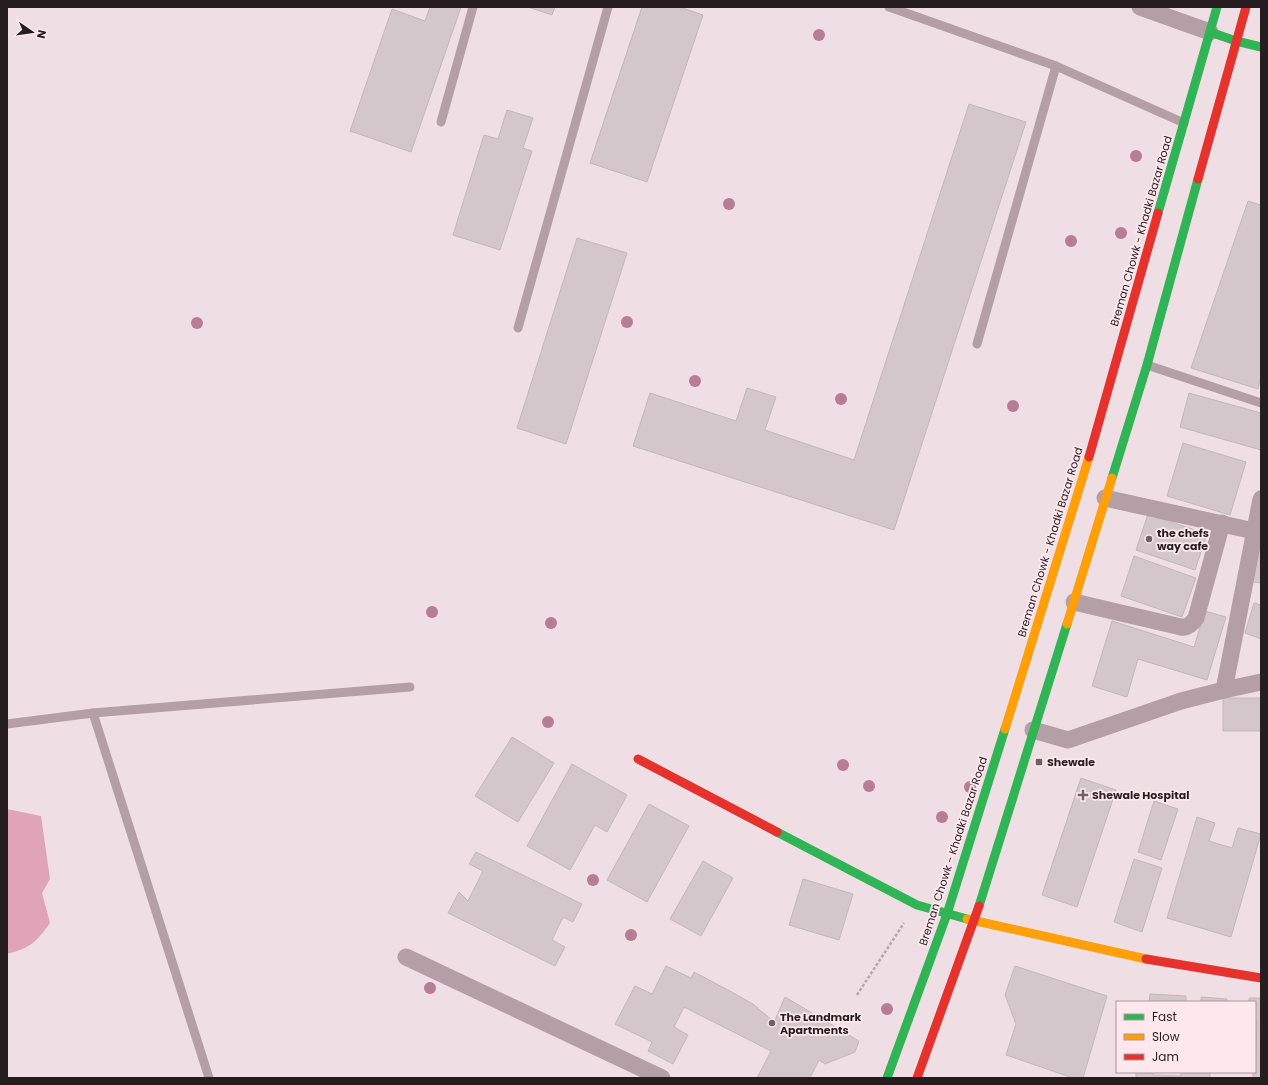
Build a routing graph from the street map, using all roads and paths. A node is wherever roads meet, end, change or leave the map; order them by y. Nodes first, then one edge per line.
1 (473, 7) edge
2 (608, 7) edge
3 (889, 7) edge
4 (1140, 7) edge
5 (1217, 7) edge
6 (1246, 7) edge
7 (1210, 32) junction
8 (1236, 42) junction
9 (1261, 47) edge
10 (1056, 66) junction
11 (442, 122) dead end
12 (1184, 123) junction
13 (518, 328) dead end
14 (977, 344) dead end
15 (1147, 365) junction
16 (1261, 403) edge
17 (1105, 498) junction
18 (1261, 499) edge
19 (1222, 523) junction
20 (1254, 531) junction
21 (1074, 602) junction
22 (1261, 682) edge
23 (410, 686) dead end
24 (1224, 690) junction
25 (93, 713) junction
26 (7, 724) edge
27 (1033, 730) junction
28 (638, 759) dead end
29 (916, 905) junction
30 (947, 914) junction
31 (974, 921) junction
32 (406, 957) dead end
33 (1261, 978) edge
34 (857, 995) dead end
35 (209, 1078) edge
36 (662, 1078) edge
37 (887, 1078) edge
38 (917, 1078) edge

1 - 11 lane
2 - 13 lane
3 - 10 lane
4 - 7 street
5 - 7 main road, Breman Chowk - Khadki Bazar Road
6 - 8 main road
7 - 8 main road
7 - 12 main road, Breman Chowk - Khadki Bazar Road
8 - 9 main road
8 - 15 main road
10 - 12 lane
10 - 14 lane
12 - 30 main road, Breman Chowk - Khadki Bazar Road
15 - 16 lane
15 - 17 main road
17 - 19 street
17 - 21 main road
18 - 20 street
19 - 20 street
19 - 21 street
20 - 24 street
21 - 27 main road
22 - 24 street
23 - 25 lane
24 - 27 street
25 - 26 lane
25 - 35 lane
27 - 31 main road
28 - 29 main road
29 - 30 main road
29 - 34 path
30 - 31 main road
30 - 37 main road, Breman Chowk - Khadki Bazar Road
31 - 33 main road
31 - 38 main road
32 - 36 street

